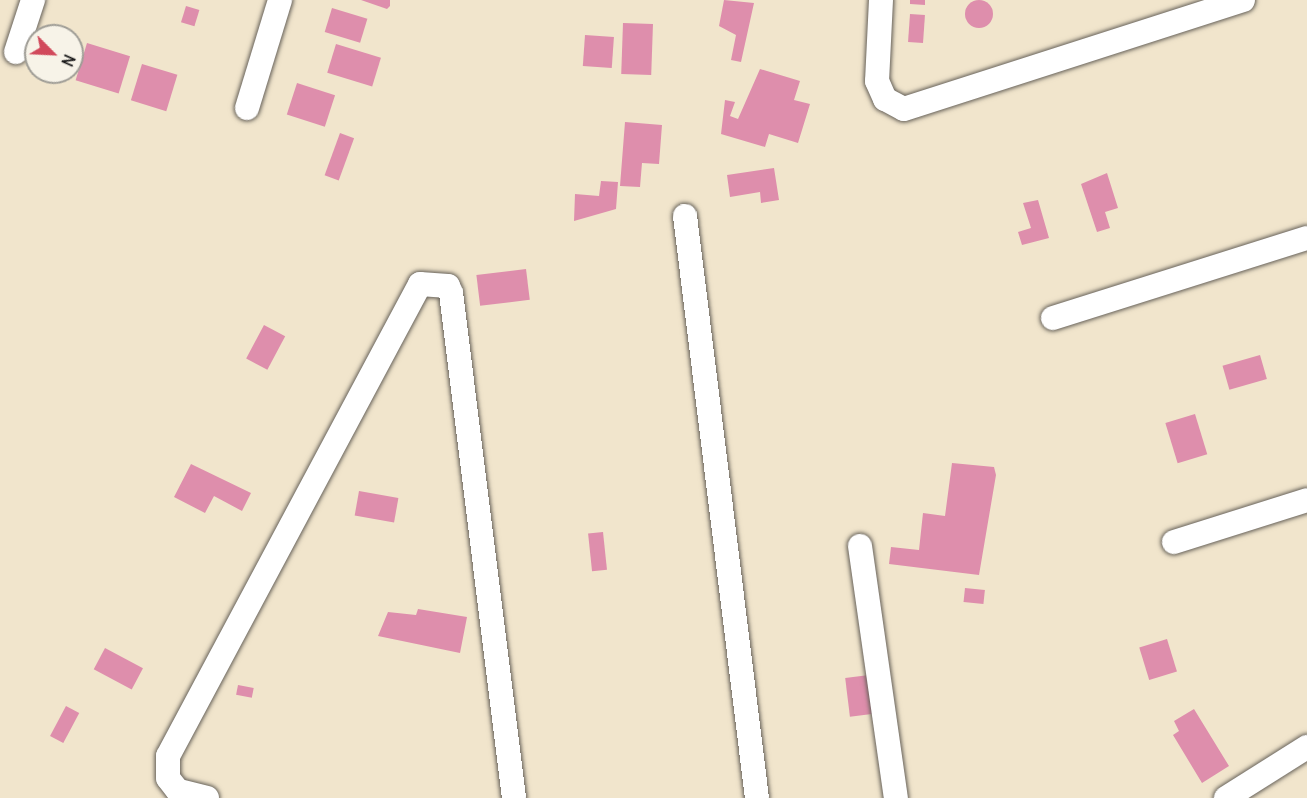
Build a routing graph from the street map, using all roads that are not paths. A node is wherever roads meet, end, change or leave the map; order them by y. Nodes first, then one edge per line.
1 (33, 0) edge
2 (280, 0) edge
3 (881, 0) edge
4 (1233, 1) edge
5 (16, 52) dead end
6 (247, 108) dead end
7 (685, 216) dead end
8 (1307, 238) edge
9 (1053, 318) dead end
10 (1307, 500) edge
11 (1174, 543) dead end
12 (860, 546) dead end
13 (1307, 747) edge
14 (207, 798) edge
15 (514, 798) edge
16 (757, 798) edge
17 (896, 798) edge
18 (1227, 798) edge

1 - 5 street
2 - 6 street
3 - 4 street
7 - 16 street
8 - 9 street
10 - 11 street
12 - 17 street
13 - 18 street
14 - 15 street

